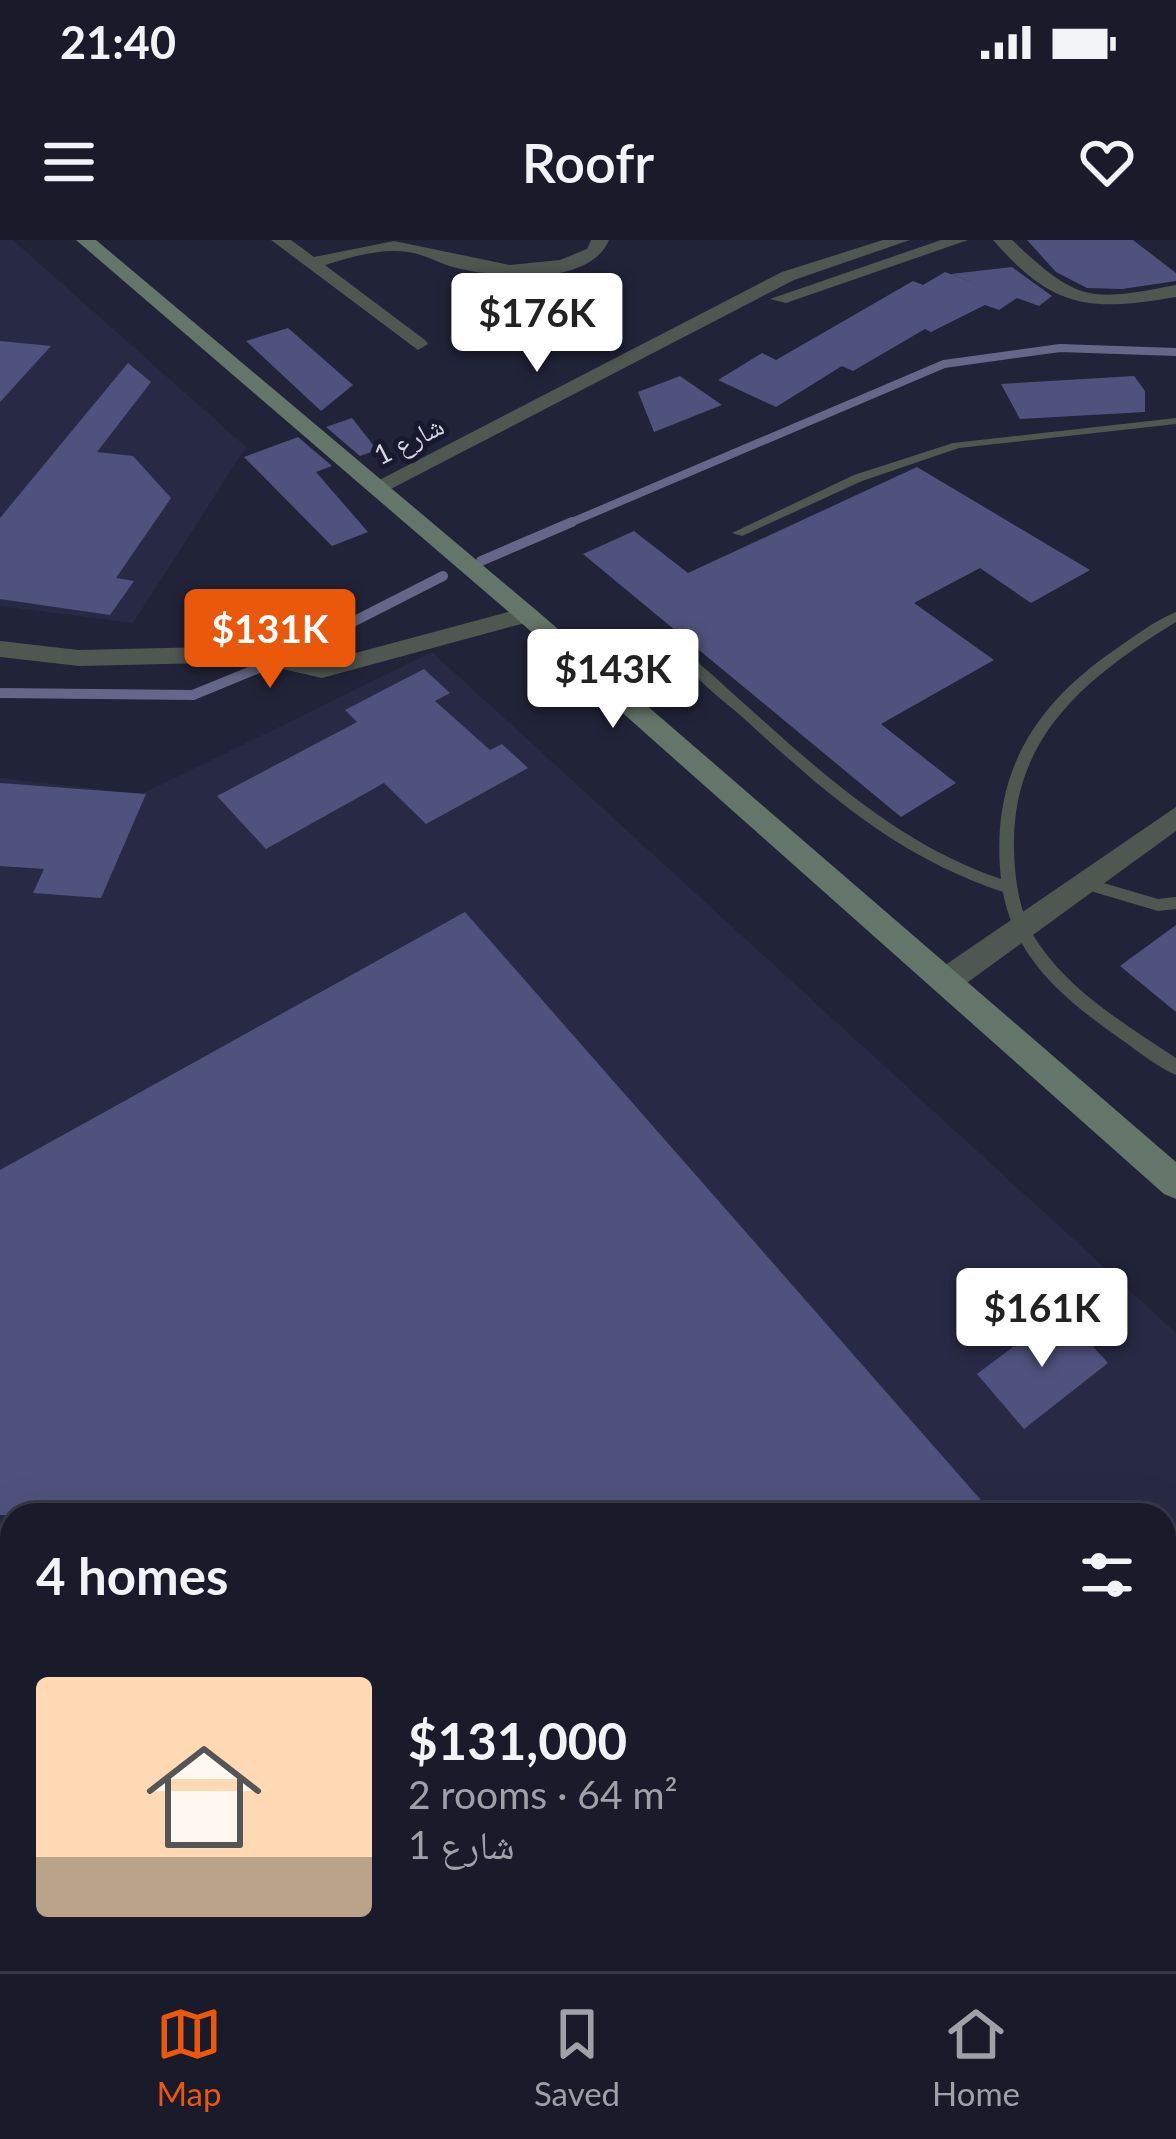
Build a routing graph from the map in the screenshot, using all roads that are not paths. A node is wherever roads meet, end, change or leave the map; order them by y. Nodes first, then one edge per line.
1 (85, 240) edge
2 (280, 240) edge
3 (600, 240) edge
4 (901, 240) edge
5 (959, 240) edge
6 (1002, 240) edge
7 (381, 244) edge
8 (314, 263) junction
9 (1176, 291) edge
10 (725, 312) junction
11 (418, 344) dead end
12 (1175, 422) edge
13 (375, 488) junction
14 (738, 533) dead end
15 (527, 615) junction
16 (1176, 616) edge
17 (0, 649) edge
18 (689, 662) dead end
19 (1176, 817) edge
20 (1083, 884) junction
21 (1010, 888) junction
22 (1176, 903) edge
23 (1021, 928) junction
24 (946, 981) junction
25 (1176, 1069) edge
26 (1176, 1183) edge

1 - 13 main road
2 - 8 street
3 - 7 street
4 - 10 street, شارع 1
5 - 10 street, شارع 1
6 - 9 street
7 - 8 street
8 - 11 street
10 - 13 street, شارع 1
12 - 14 lane
13 - 15 main road
15 - 17 street
15 - 24 main road
16 - 21 lane
18 - 21 lane
19 - 20 street
20 - 22 lane
20 - 23 street
21 - 23 lane
23 - 24 street
23 - 25 lane
24 - 26 main road

